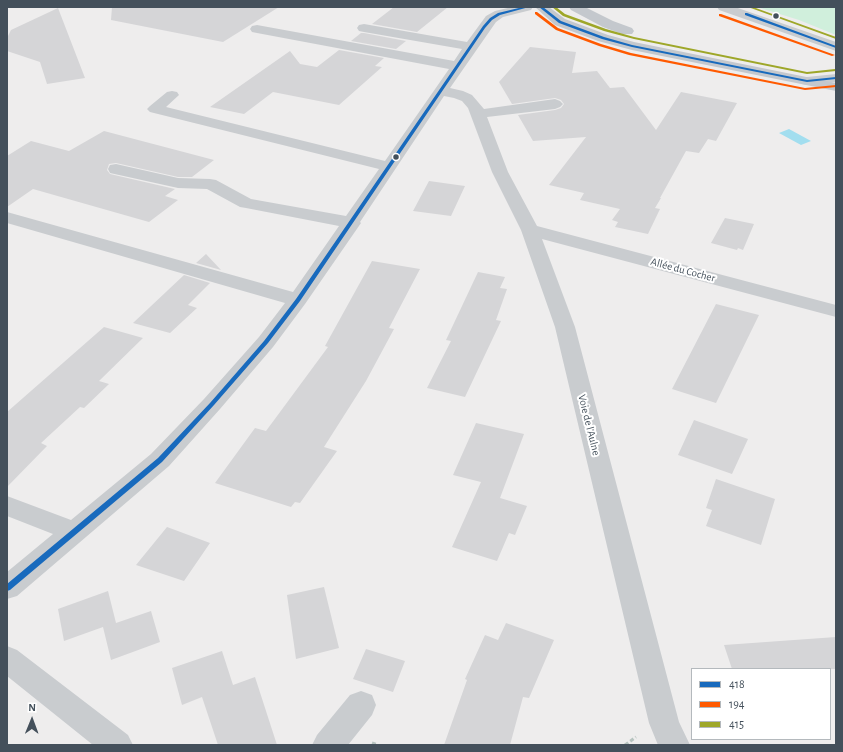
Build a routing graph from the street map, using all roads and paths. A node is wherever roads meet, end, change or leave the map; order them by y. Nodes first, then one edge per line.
1 (527, 7) edge
2 (541, 7) edge
3 (575, 7) edge
4 (723, 7) edge
5 (364, 28) dead end
6 (257, 29) dead end
7 (471, 46) junction
8 (836, 47) edge
9 (457, 66) junction
10 (836, 72) edge
11 (836, 78) edge
12 (807, 81) junction
13 (836, 87) edge
14 (172, 95) dead end
15 (437, 95) junction
16 (555, 104) dead end
17 (477, 114) junction
18 (389, 167) junction
19 (116, 169) dead end
20 (7, 217) edge
21 (352, 223) junction
22 (530, 230) junction
23 (298, 300) junction
24 (836, 311) edge
25 (7, 506) edge
26 (75, 532) junction
27 (7, 588) edge
28 (7, 659) edge
29 (361, 705) dead end
30 (667, 741) edge
31 (117, 745) edge
32 (328, 745) edge

1 - 7 street
2 - 12 main road
3 - 10 main road
4 - 8 street
5 - 7 street
6 - 9 street
7 - 9 street
9 - 15 street
11 - 12 street
12 - 13 main road
14 - 18 street
15 - 17 street
15 - 18 street
16 - 17 street
17 - 22 street, Voie de l'Aulne
18 - 21 street
19 - 21 street
20 - 23 street
21 - 23 street
22 - 24 street, Allée du Cocher
22 - 30 street, Voie de l'Aulne
23 - 26 street
25 - 26 street
26 - 27 street
28 - 31 street
29 - 32 street

